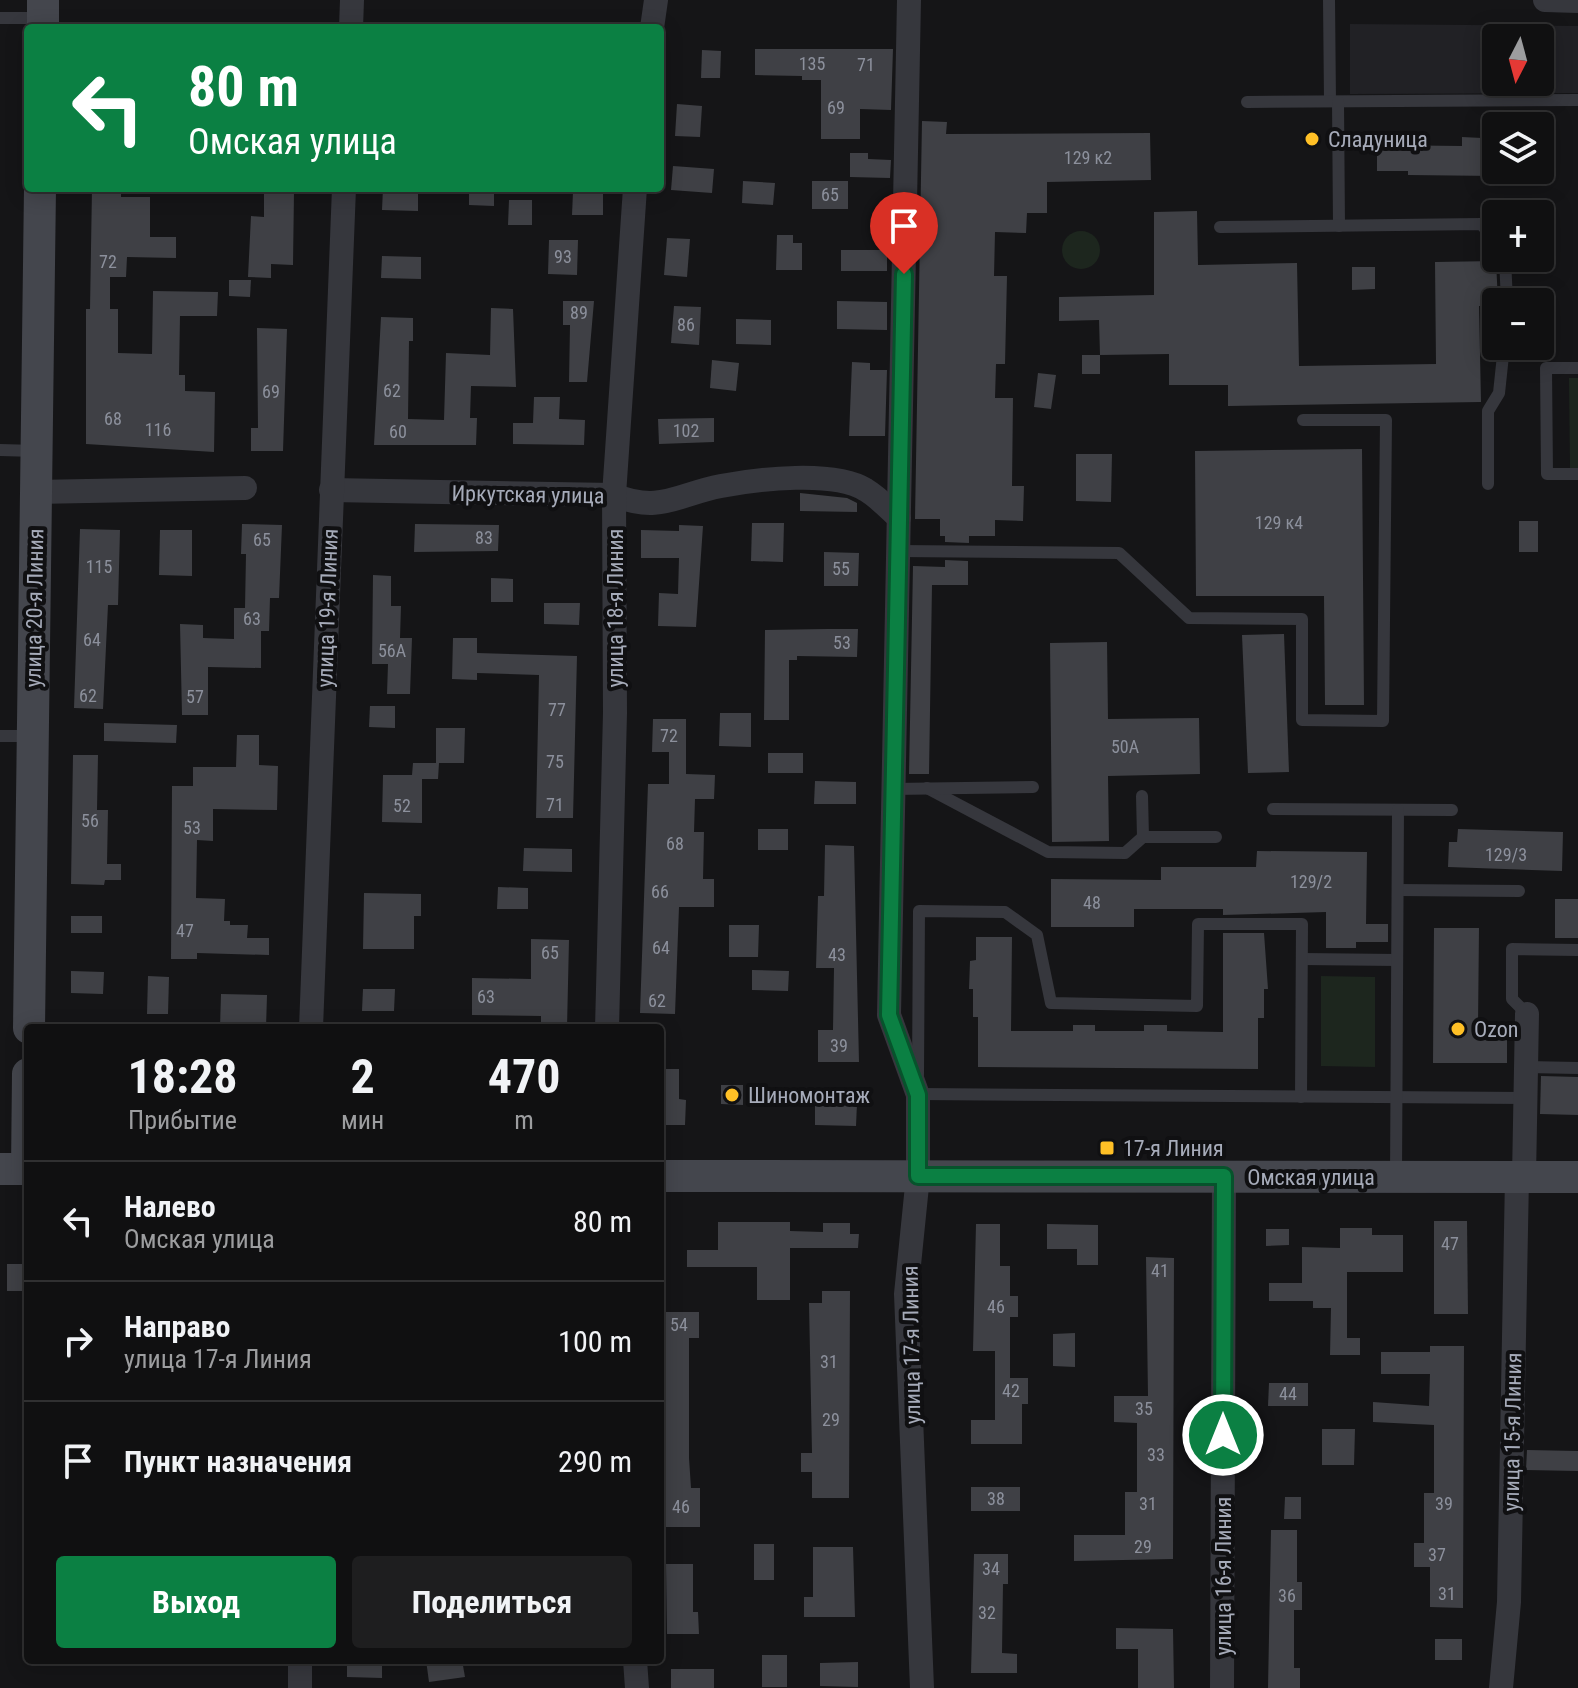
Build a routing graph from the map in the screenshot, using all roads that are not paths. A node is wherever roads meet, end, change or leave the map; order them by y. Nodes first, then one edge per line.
1 (352, 0) edge
2 (656, 0) edge
3 (909, 0) edge
4 (1329, 0) edge
5 (1545, 0) edge
6 (1578, 1) edge
7 (43, 15) edge
8 (0, 18) edge
9 (351, 24) edge
10 (653, 24) edge
11 (1578, 100) edge
12 (1247, 102) dead end
13 (1334, 102) junction
14 (40, 192) edge
15 (344, 192) edge
16 (635, 192) edge
17 (1482, 225) edge
18 (1339, 226) junction
19 (1220, 227) dead end
20 (1503, 360) edge
21 (1578, 368) edge
22 (1303, 420) dead end
23 (0, 450) edge
24 (36, 451) junction
25 (1578, 474) edge
26 (1488, 484) dead end
27 (245, 488) dead end
28 (331, 490) junction
29 (35, 492) junction
30 (614, 495) junction
31 (899, 518) junction
32 (898, 551) junction
33 (0, 736) edge
34 (33, 736) junction
35 (1033, 787) dead end
36 (927, 788) junction
37 (893, 789) junction
38 (1142, 796) dead end
39 (1273, 809) dead end
40 (1398, 810) junction
41 (1452, 810) dead end
42 (1143, 837) junction
43 (1216, 837) dead end
44 (1398, 890) junction
45 (1519, 891) dead end
46 (1578, 950) edge
47 (1302, 959) junction
48 (1397, 960) junction
49 (1527, 1014) joint
50 (29, 1024) edge
51 (311, 1024) edge
52 (607, 1024) edge
53 (1526, 1067) junction
54 (1578, 1068) edge
55 (918, 1095) junction
56 (1301, 1097) junction
57 (1396, 1098) junction
58 (1525, 1098) junction
59 (24, 1112) edge
60 (18, 1169) edge
61 (664, 1176) edge
62 (918, 1176) junction
63 (1224, 1176) junction
64 (1396, 1177) junction
65 (1521, 1177) junction
66 (1578, 1177) edge
67 (300, 1664) edge
68 (635, 1664) edge
69 (300, 1688) edge
70 (637, 1688) edge
71 (922, 1688) edge
72 (1222, 1688) edge
73 (1501, 1688) edge

1 - 9 street
2 - 10 street
3 - 31 street, улица 17-я Линия
4 - 13 lane
5 - 6 street
7 - 8 lane
11 - 13 lane
12 - 13 lane
13 - 18 lane
14 - 24 main road, улица 20-я Линия
15 - 28 street, улица 19-я Линия
16 - 30 street, улица 18-я Линия
17 - 18 lane
18 - 19 lane
20 - 26 lane
21 - 25 lane
22 - 32 lane
23 - 24 lane
24 - 29 main road, улица 20-я Линия
27 - 29 street
28 - 30 street, Иркутская улица
28 - 51 street, улица 19-я Линия
29 - 34 main road, улица 20-я Линия
30 - 31 street, Иркутская улица
30 - 52 street, улица 18-я Линия
31 - 32 street, улица 17-я Линия
32 - 37 street, улица 17-я Линия
33 - 34 lane
34 - 50 main road, улица 20-я Линия
35 - 36 lane
36 - 37 lane
36 - 42 lane
37 - 55 street, улица 17-я Линия
38 - 42 lane
39 - 40 lane
40 - 41 lane
40 - 44 lane
42 - 43 lane
44 - 45 lane
44 - 48 lane
46 - 49 lane
47 - 48 lane
47 - 55 lane
47 - 56 lane
48 - 57 lane
49 - 53 street, улица 15-я Линия
53 - 54 lane
53 - 58 street, улица 15-я Линия
55 - 56 lane
55 - 62 street, улица 17-я Линия
56 - 57 lane
57 - 58 lane
57 - 64 lane
58 - 65 street, улица 15-я Линия
59 - 60 main road
61 - 62 main road, Омская улица
62 - 63 main road, Омская улица
62 - 71 street, улица 17-я Линия
63 - 64 main road, Омская улица
63 - 72 street, улица 16-я Линия
64 - 65 main road, Омская улица
65 - 66 main road, Омская улица
65 - 73 street, улица 15-я Линия
67 - 69 street
68 - 70 street

